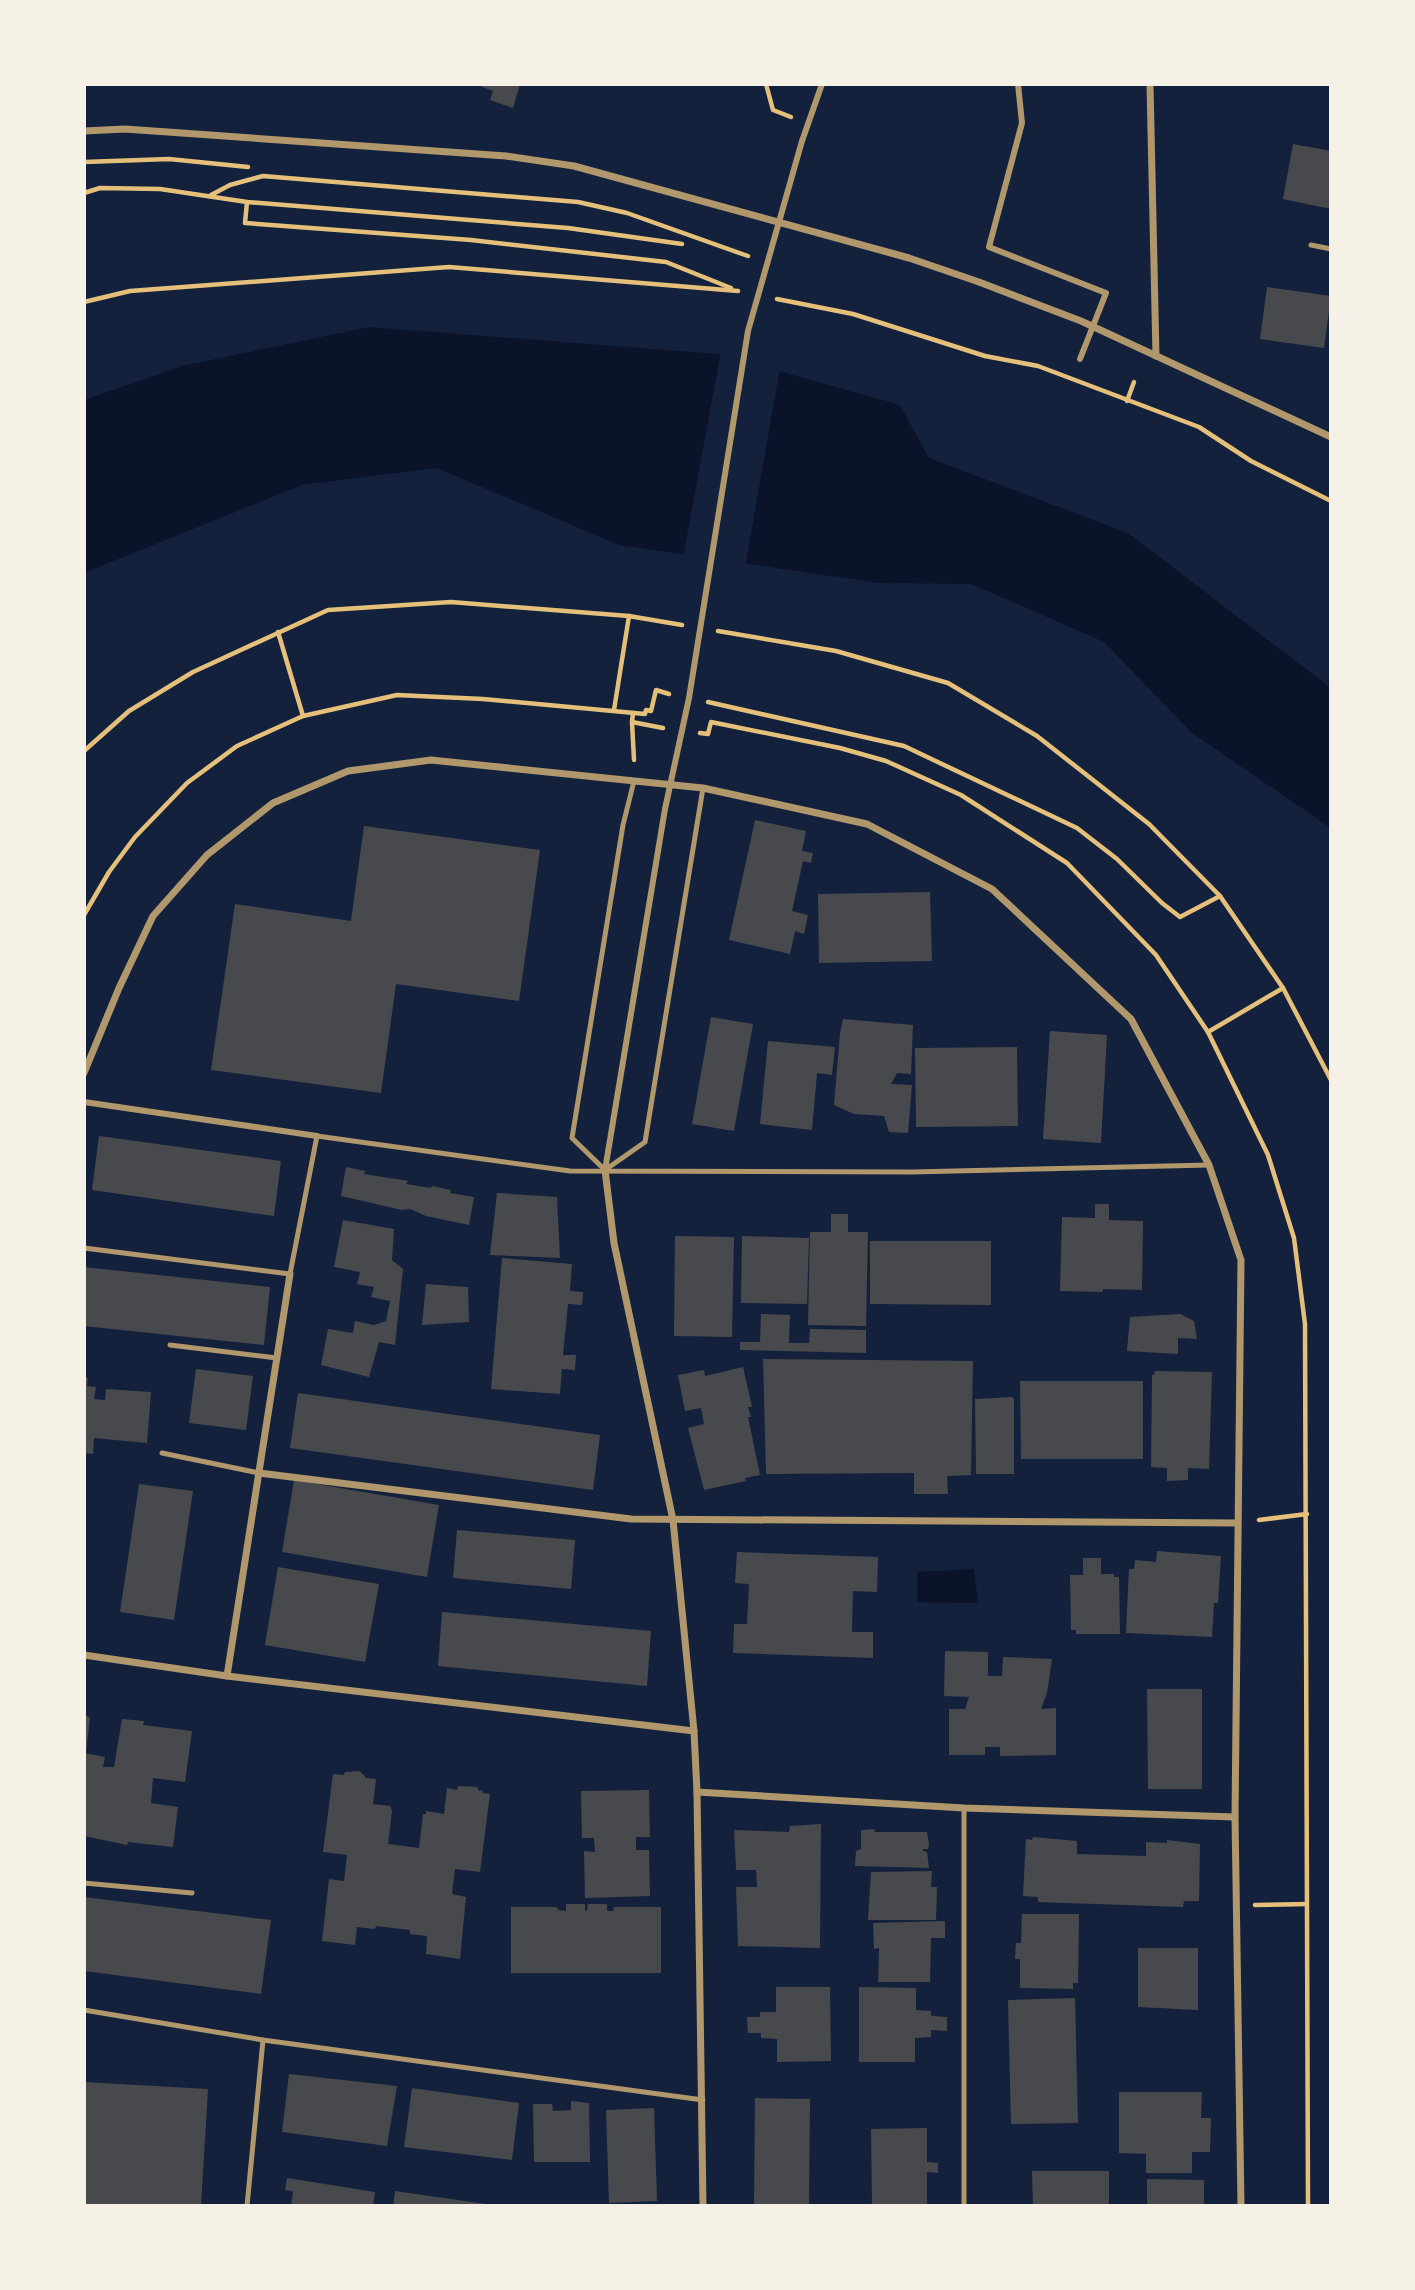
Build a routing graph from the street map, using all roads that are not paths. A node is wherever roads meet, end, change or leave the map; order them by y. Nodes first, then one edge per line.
1 (822, 84) edge
2 (1018, 84) edge
3 (1150, 84) edge
4 (84, 131) edge
5 (1311, 245) dead end
6 (1331, 249) edge
7 (1092, 327) junction
8 (1156, 356) junction
9 (1080, 359) dead end
10 (1331, 437) edge
11 (634, 781) junction
12 (703, 788) junction
13 (84, 1073) edge
14 (84, 1102) edge
15 (317, 1136) junction
16 (1209, 1166) junction
17 (605, 1170) junction
18 (84, 1248) edge
19 (290, 1274) junction
20 (170, 1345) dead end
21 (277, 1358) junction
22 (162, 1453) dead end
23 (259, 1473) junction
24 (673, 1520) junction
25 (1237, 1523) junction
26 (84, 1655) edge
27 (227, 1676) junction
28 (694, 1731) junction
29 (698, 1792) junction
30 (964, 1808) junction
31 (1235, 1817) junction
32 (84, 1883) edge
33 (192, 1893) dead end
34 (84, 2010) edge
35 (263, 2040) junction
36 (702, 2100) junction
37 (247, 2206) edge
38 (703, 2206) edge
39 (964, 2206) edge
40 (1241, 2206) edge

1 - 17 street
2 - 7 street
3 - 8 street
4 - 7 street
5 - 6 lane
7 - 8 street
7 - 9 street
8 - 10 street
11 - 12 street
11 - 13 street
11 - 17 lane
12 - 16 street
12 - 17 lane
14 - 15 street
15 - 17 lane
15 - 19 lane
16 - 17 lane
16 - 25 street
17 - 24 street
18 - 19 lane
19 - 21 street
20 - 21 lane
21 - 23 street
22 - 23 lane
23 - 24 street
23 - 27 street
24 - 25 street
24 - 28 street
25 - 31 street
26 - 27 street
27 - 28 street
28 - 29 street
29 - 30 street
29 - 36 street
30 - 31 street
30 - 39 lane
31 - 40 street
32 - 33 lane
34 - 35 lane
35 - 36 lane
35 - 37 lane
36 - 38 street

